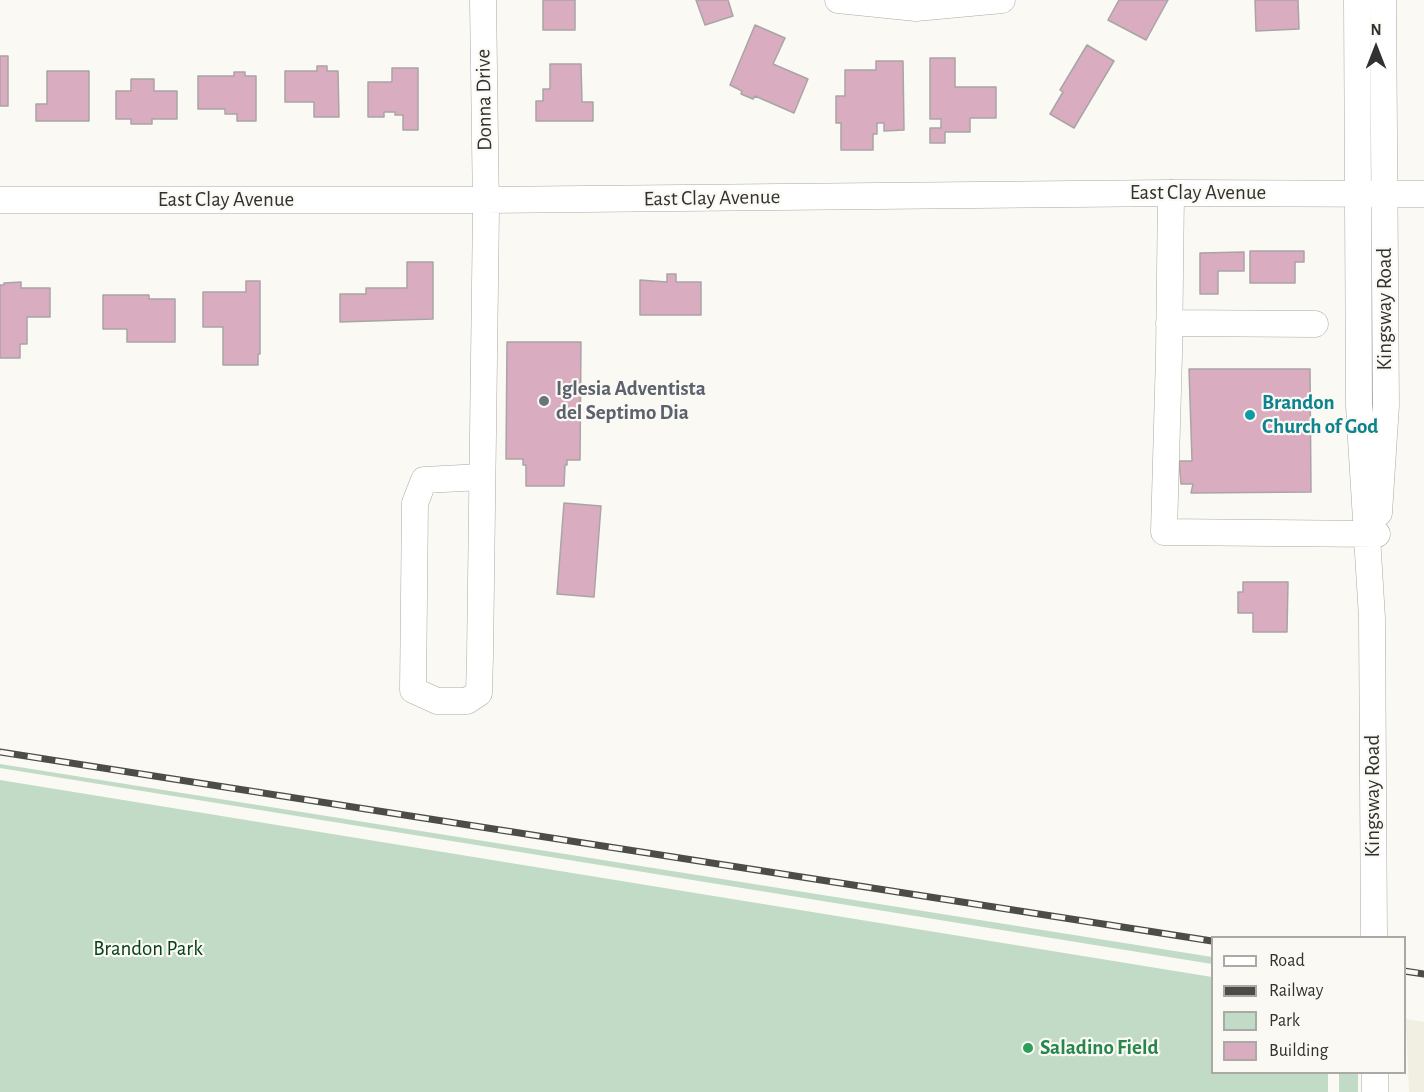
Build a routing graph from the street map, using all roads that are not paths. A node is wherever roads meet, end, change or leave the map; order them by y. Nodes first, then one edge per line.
1 (483, 0) edge
2 (838, 0) edge
3 (1002, 0) edge
4 (1357, 0) edge
5 (1383, 0) edge
6 (1171, 193) junction
7 (1358, 193) junction
8 (1384, 193) junction
9 (1424, 194) edge
10 (0, 200) edge
11 (486, 200) junction
12 (1169, 323) junction
13 (1315, 324) dead end
14 (482, 477) junction
15 (1372, 534) junction
16 (1374, 936) edge
17 (1375, 1074) edge
18 (1375, 1092) edge

1 - 11 street, Donna Drive
2 - 3 street
4 - 7 street, Kingsway Road
5 - 8 street, Kingsway Road
6 - 7 street, East Clay Avenue
6 - 11 street, East Clay Avenue
6 - 12 street
7 - 8 street, East Clay Avenue
7 - 15 street, Kingsway Road
8 - 9 street, East Clay Avenue
8 - 15 street, Kingsway Road
10 - 11 street, East Clay Avenue
11 - 14 street, Donna Drive
12 - 13 street
12 - 15 street
14 - 14 street, Donna Drive
15 - 16 street, Kingsway Road
17 - 18 street

